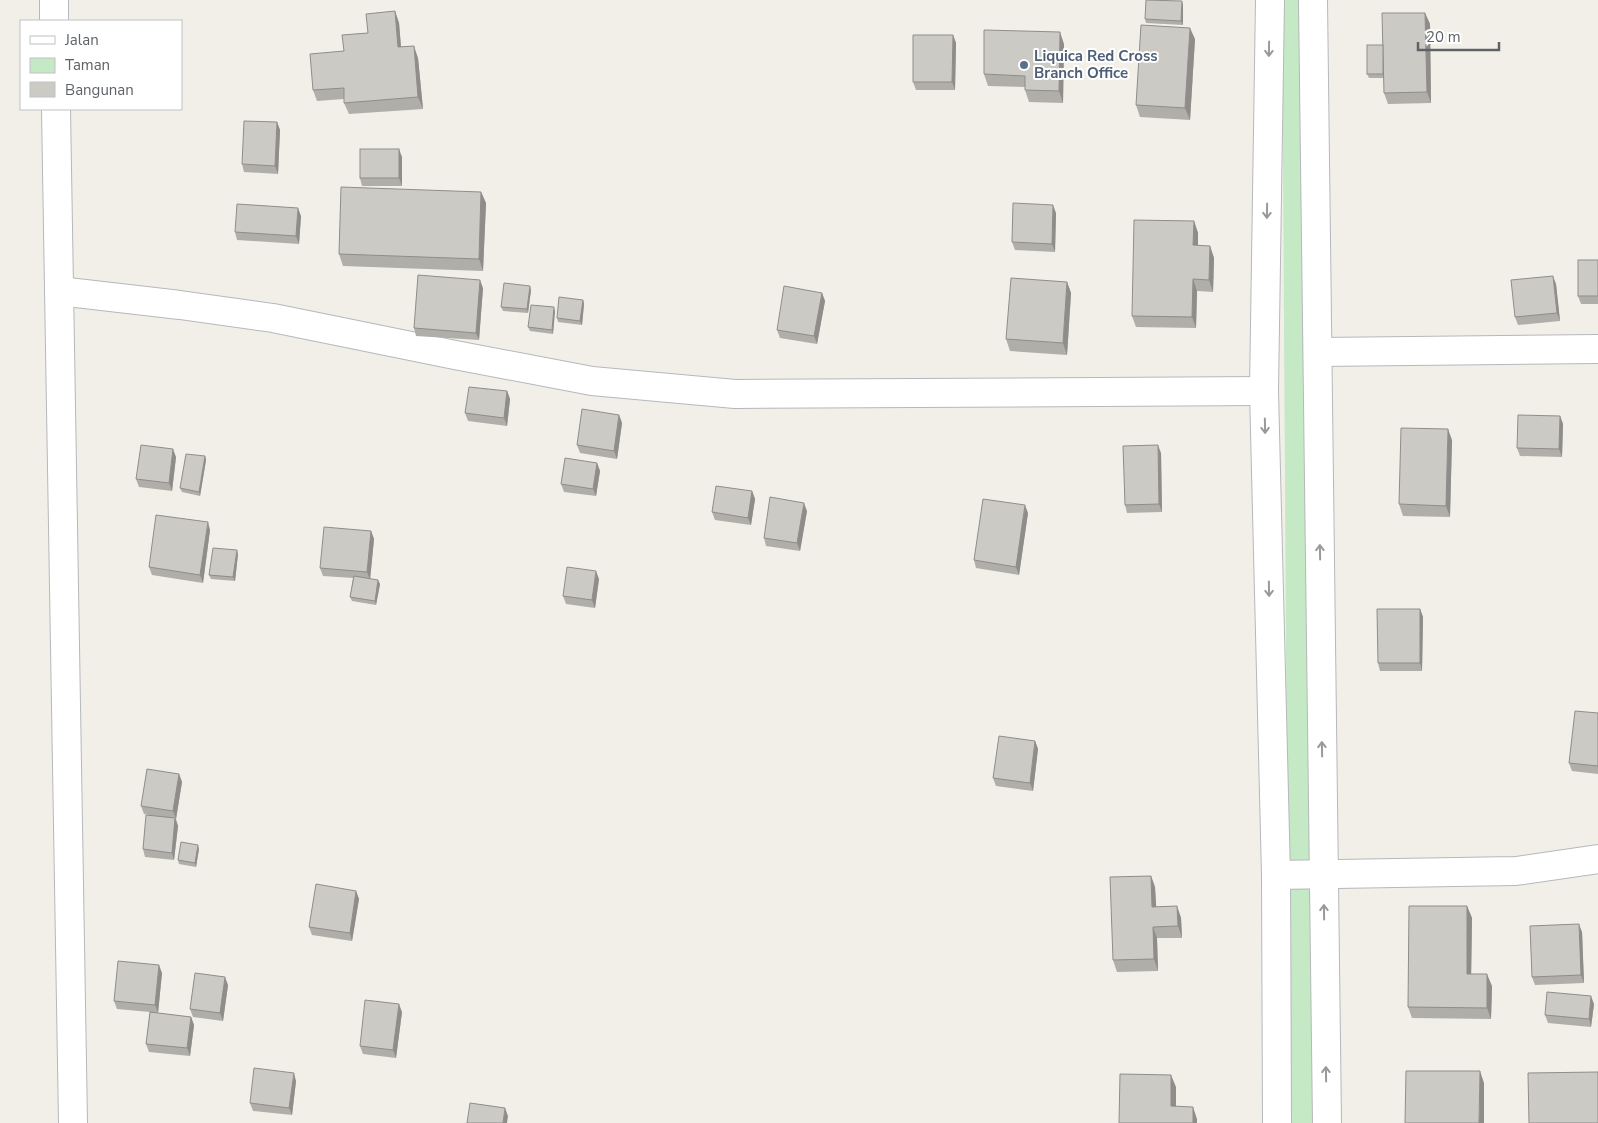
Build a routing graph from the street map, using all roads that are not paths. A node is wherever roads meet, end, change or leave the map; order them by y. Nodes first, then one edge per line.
1 (54, 0) edge
2 (1270, 0) edge
3 (1313, 0) edge
4 (54, 20) edge
5 (56, 110) edge
6 (59, 291) junction
7 (1598, 349) edge
8 (1318, 352) junction
9 (1264, 392) junction
10 (1598, 859) edge
11 (1324, 874) junction
12 (1276, 875) junction
13 (73, 1123) edge
14 (1277, 1123) edge
15 (1327, 1123) edge

1 - 4 street
2 -> 9 street
3 - 8 street
5 - 6 street
6 - 9 street
6 - 13 street
7 - 8 street
11 -> 8 street
9 -> 12 street
10 - 11 street
11 - 12 street
15 -> 11 street
12 - 14 street

